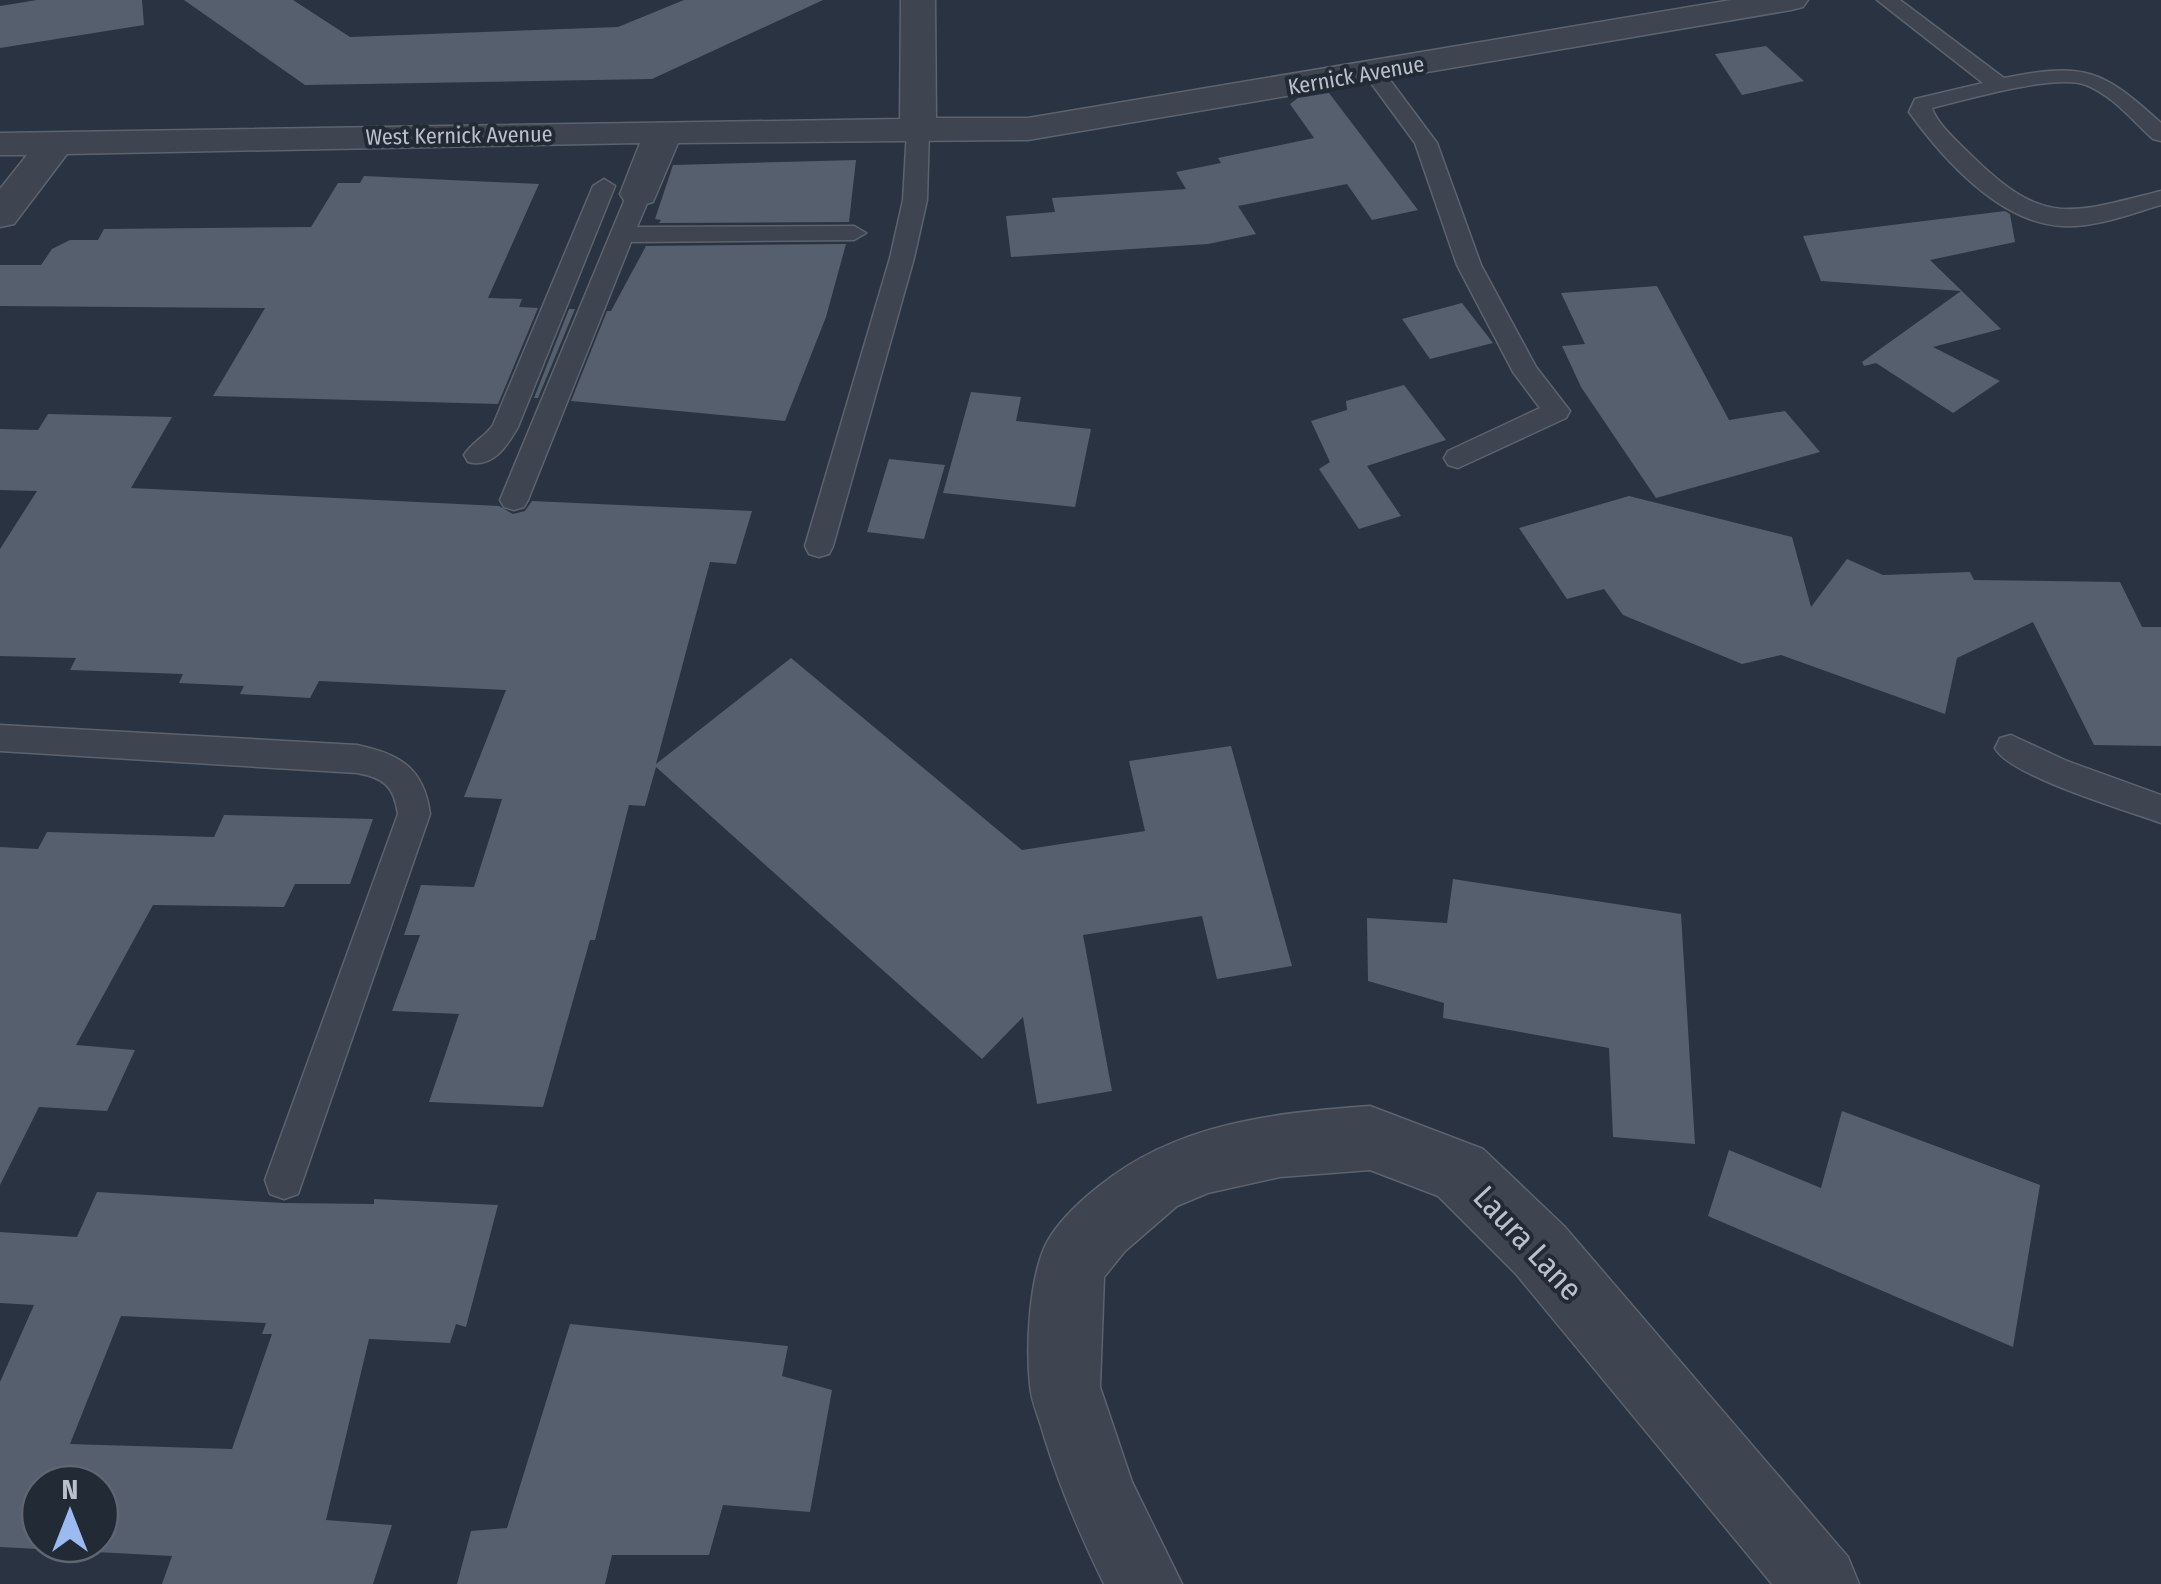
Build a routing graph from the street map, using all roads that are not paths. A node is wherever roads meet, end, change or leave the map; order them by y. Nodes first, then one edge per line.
1 (918, 0) edge
2 (1791, 0) edge
3 (1887, 0) edge
4 (1374, 72) junction
5 (2001, 86) junction
6 (918, 130) junction
7 (664, 131) junction
8 (617, 132) junction
9 (2161, 134) edge
10 (56, 142) junction
11 (0, 144) edge
12 (622, 190) junction
13 (2161, 198) edge
14 (0, 215) edge
15 (854, 233) dead end
16 (624, 235) junction
17 (478, 455) dead end
18 (1458, 458) dead end
19 (514, 500) dead end
20 (819, 546) dead end
21 (0, 738) edge
22 (2011, 748) dead end
23 (2161, 808) edge
24 (284, 1180) dead end
25 (1144, 1584) edge
26 (1822, 1584) edge

1 - 6 street
2 - 4 street, Kernick Avenue
3 - 5 lane
4 - 6 street, Kernick Avenue
4 - 18 lane
5 - 9 lane
5 - 13 lane
6 - 7 street, West Kernick Avenue
6 - 20 lane
7 - 8 street, West Kernick Avenue
7 - 12 street
8 - 10 street, West Kernick Avenue
8 - 12 street
10 - 11 street, West Kernick Avenue
10 - 14 street
12 - 16 lane
12 - 17 lane
15 - 16 lane
16 - 19 lane
21 - 24 lane
22 - 23 lane
25 - 26 street, Laura Lane

